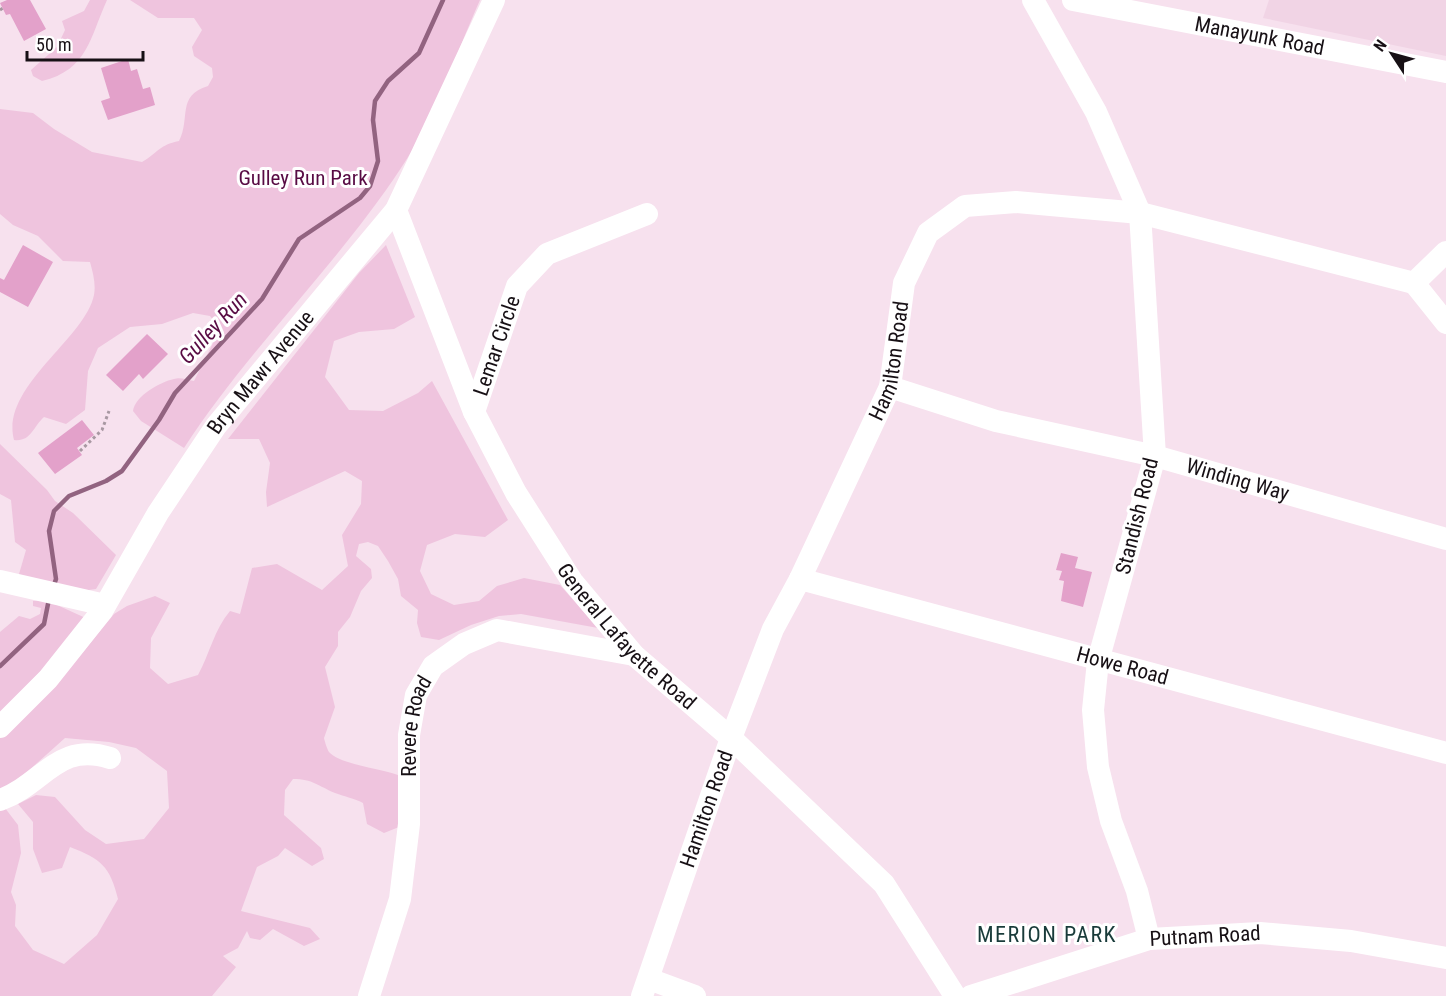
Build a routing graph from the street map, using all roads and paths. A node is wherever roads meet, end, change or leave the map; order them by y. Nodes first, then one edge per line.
1 (494, 0) edge
2 (1033, 0) edge
3 (1073, 0) edge
4 (1446, 72) edge
5 (396, 210) junction
6 (1140, 213) junction
7 (647, 214) dead end
8 (1446, 252) edge
9 (1414, 283) junction
10 (1446, 323) edge
11 (890, 387) junction
12 (109, 411) dead end
13 (474, 412) junction
14 (80, 451) dead end
15 (1155, 456) junction
16 (1446, 539) edge
17 (800, 579) junction
18 (0, 581) edge
19 (105, 605) junction
20 (634, 655) junction
21 (1098, 661) junction
22 (0, 727) edge
23 (731, 738) junction
24 (1446, 753) edge
25 (110, 758) dead end
26 (0, 800) edge
27 (1149, 939) junction
28 (1446, 958) edge
29 (645, 987) edge
30 (369, 996) edge
31 (695, 996) edge
32 (955, 996) edge
33 (970, 996) edge

1 - 5 street, Bryn Mawr Avenue
2 - 6 street, Standish Road
3 - 4 street, Manayunk Road
5 - 13 street, General Lafayette Road
5 - 19 street, Bryn Mawr Avenue
6 - 9 street, Hamilton Road
6 - 11 street, Hamilton Road
6 - 15 street, Standish Road
7 - 13 street, Lemar Circle
8 - 9 street
9 - 10 street
11 - 15 street, Winding Way
11 - 17 street, Hamilton Road
12 - 14 path
13 - 20 street, General Lafayette Road
15 - 16 street, Winding Way
15 - 21 street, Standish Road
17 - 21 street, Howe Road
17 - 23 street, Hamilton Road
18 - 19 street
19 - 22 street, Bryn Mawr Avenue
20 - 23 street, General Lafayette Road
20 - 30 street, Revere Road
21 - 24 street, Howe Road
21 - 27 street, Standish Road
23 - 29 street, Hamilton Road
23 - 32 street, General Lafayette Road
25 - 26 street
27 - 28 street, Putnam Road
27 - 33 street, Putnam Road
29 - 31 street

